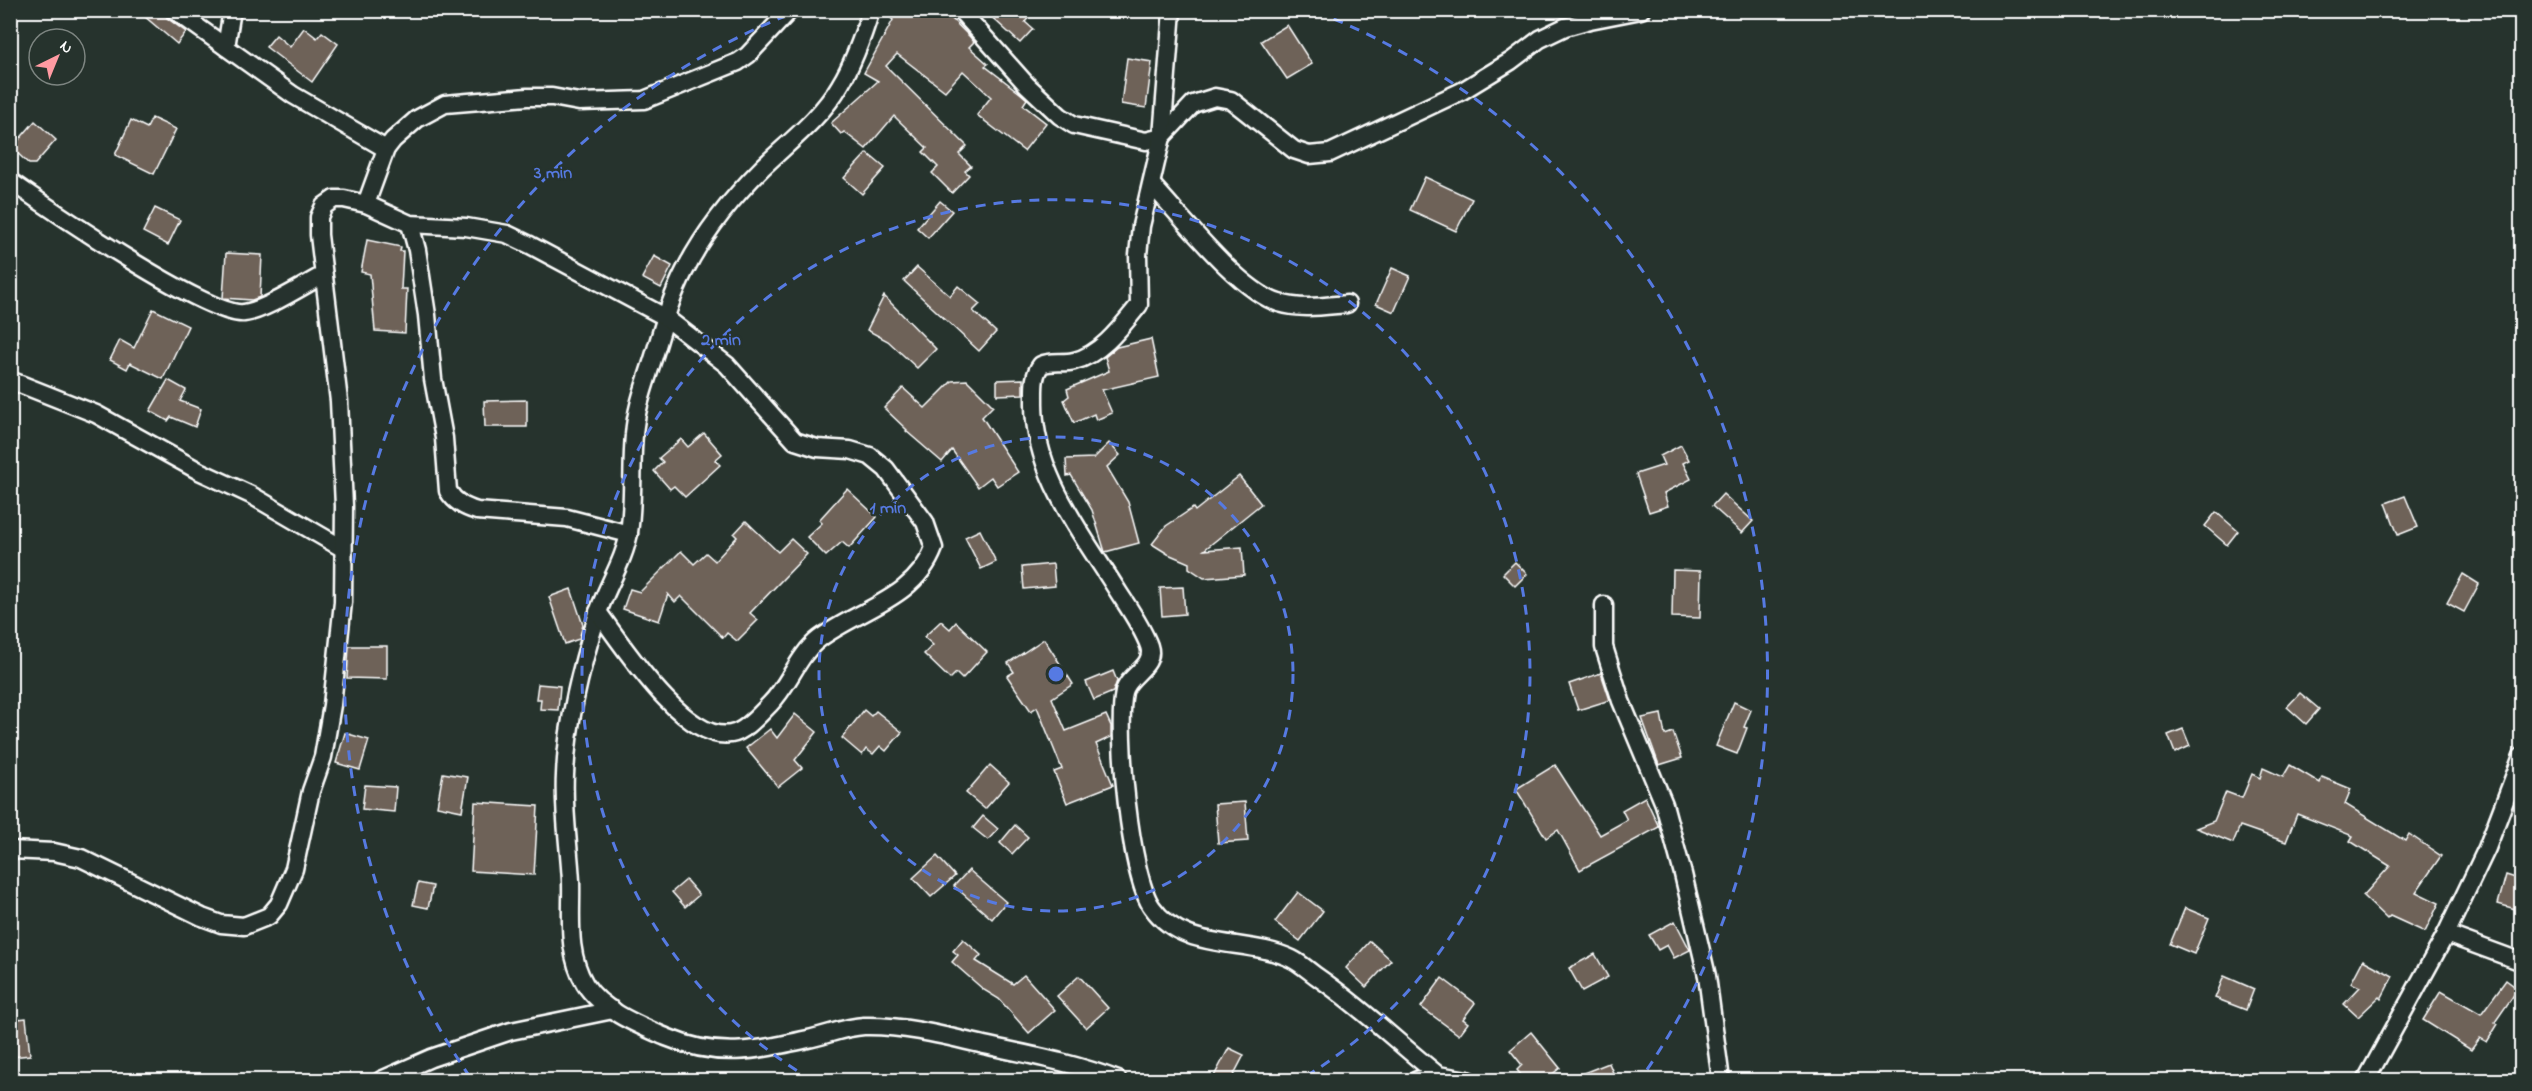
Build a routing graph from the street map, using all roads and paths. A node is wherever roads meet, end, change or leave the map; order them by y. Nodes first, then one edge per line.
1 (174, 10) edge
2 (232, 10) edge
3 (790, 10) edge
4 (871, 10) edge
5 (960, 10) edge
6 (1172, 10) edge
7 (1641, 10) edge
8 (226, 47) junction
9 (1162, 137) junction
10 (386, 149) junction
11 (10, 181) edge
12 (1152, 185) junction
13 (366, 204) junction
14 (410, 224) junction
15 (323, 275) junction
16 (1347, 304) dead end
17 (665, 317) junction
18 (10, 380) edge
19 (629, 534) junction
20 (342, 548) junction
21 (1604, 605) dead end
22 (598, 612) junction
23 (2522, 756) edge
24 (10, 850) edge
25 (2446, 934) junction
26 (2522, 962) edge
27 (613, 1010) junction
28 (1438, 1075) junction
29 (381, 1080) edge
30 (1118, 1080) edge
31 (1417, 1080) edge
32 (1468, 1080) edge
33 (1721, 1080) edge
34 (2366, 1080) edge

1 - 8 street
2 - 8 street
3 - 10 street
4 - 17 street
5 - 9 street
6 - 9 street
7 - 9 street
8 - 10 street
9 - 12 street
10 - 13 street
11 - 15 street
12 - 16 street
12 - 28 street
13 - 14 street
13 - 15 street
14 - 17 street
14 - 19 street
15 - 20 street
17 - 19 street
17 - 22 street
18 - 20 street
19 - 22 street
20 - 24 street
21 - 33 street
22 - 27 street
23 - 25 street
25 - 26 street
25 - 34 street
27 - 29 street
27 - 30 street
28 - 31 street
28 - 32 street

